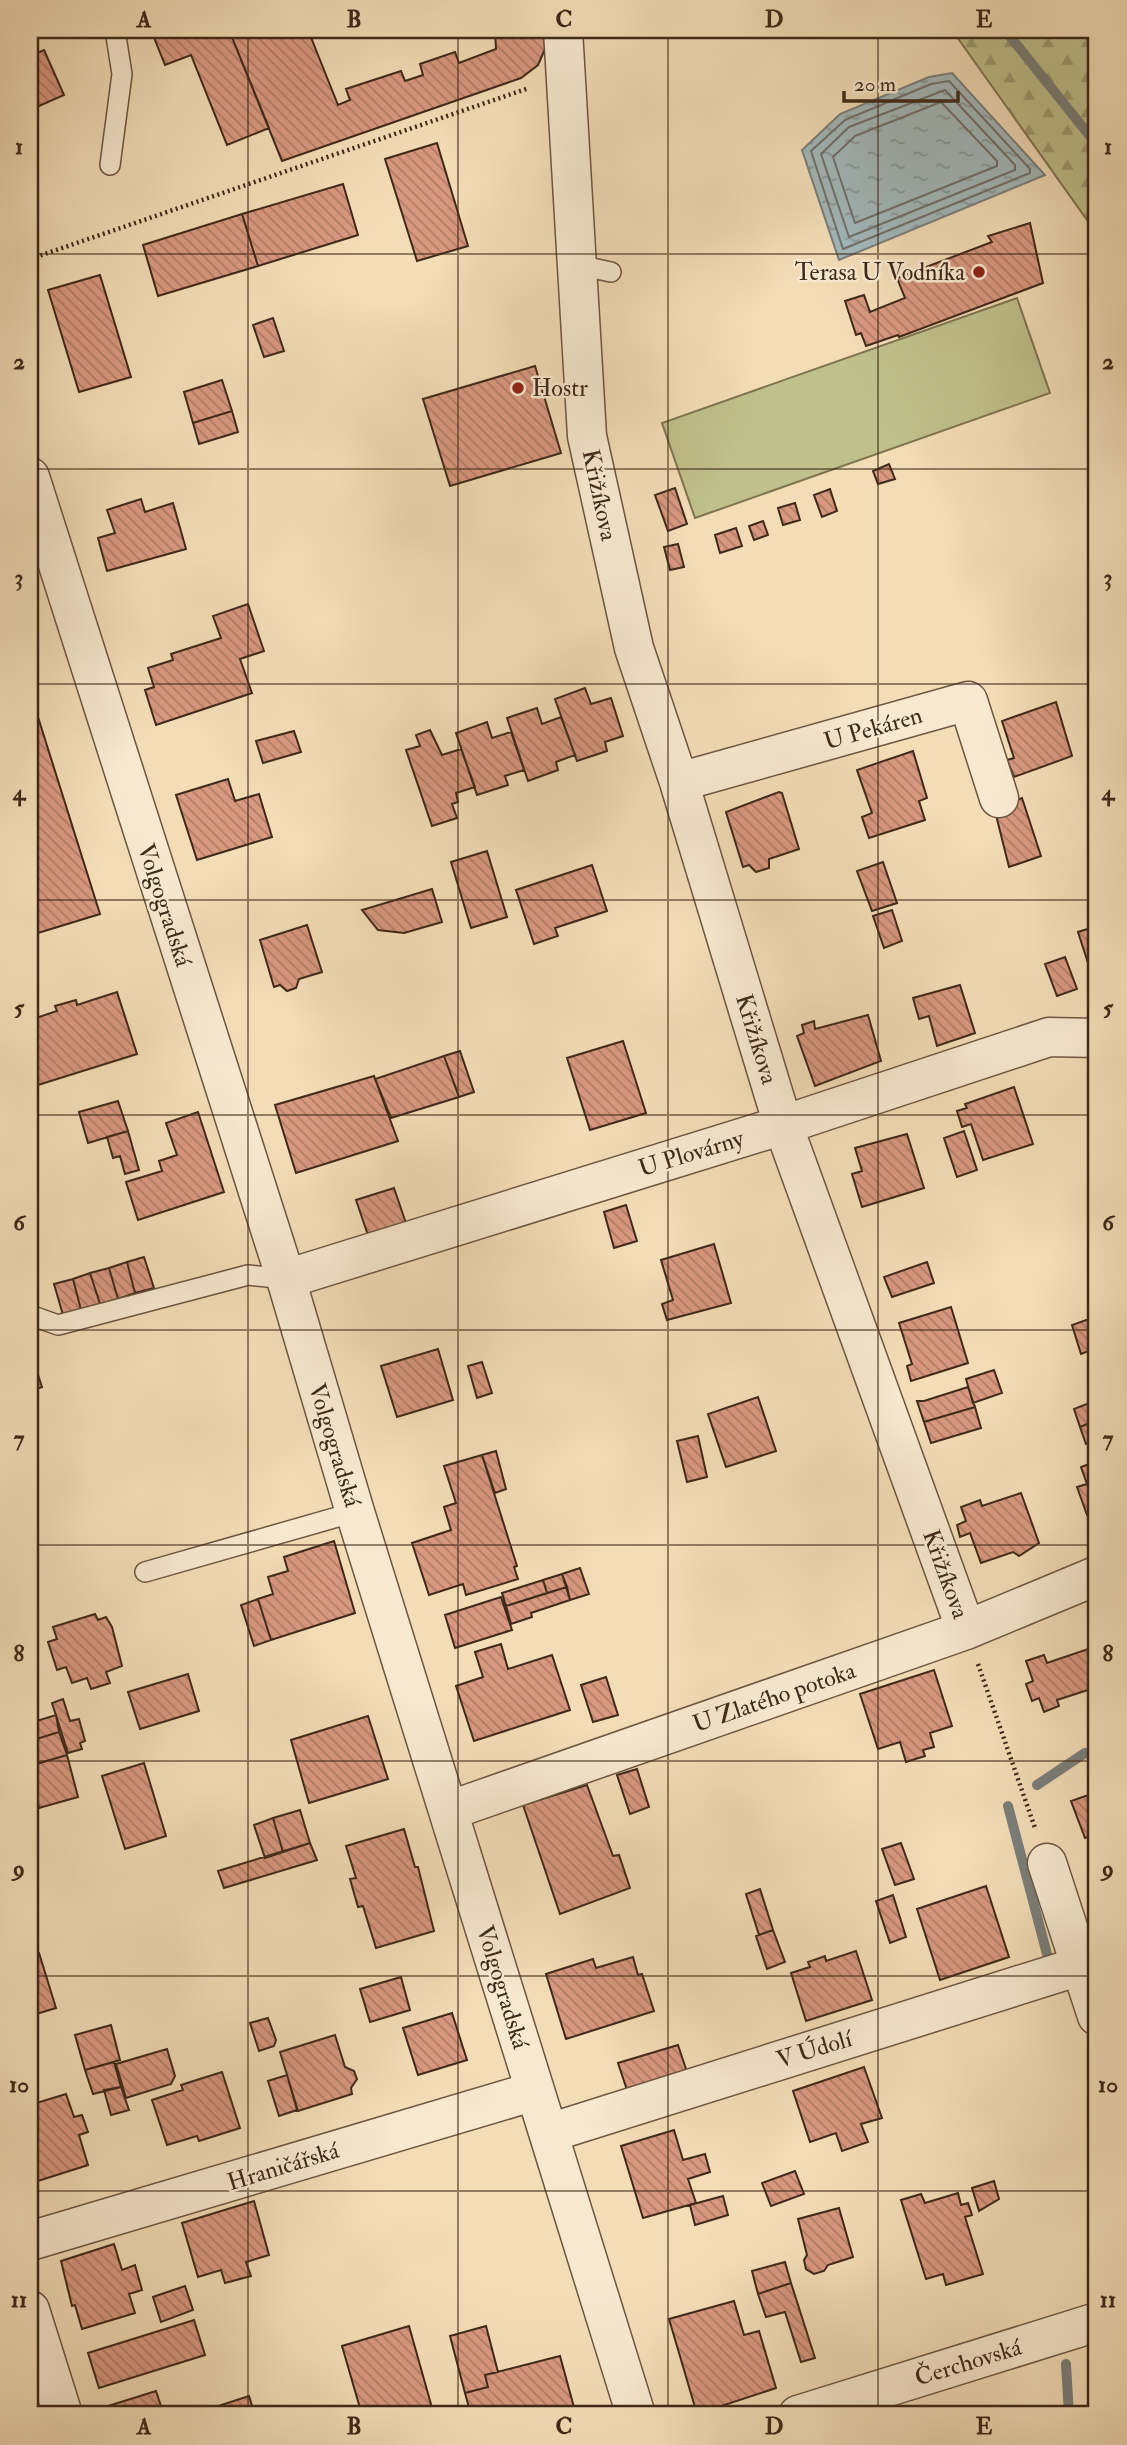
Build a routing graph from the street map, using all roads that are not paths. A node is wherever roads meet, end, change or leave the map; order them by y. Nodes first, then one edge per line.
1 (115, 30) edge
2 (564, 30) edge
3 (110, 164) dead end
4 (30, 477) edge
5 (679, 782) junction
6 (999, 798) dead end
7 (1097, 1038) edge
8 (783, 1125) junction
9 (286, 1279) junction
10 (30, 1315) edge
11 (355, 1512) junction
12 (145, 1572) dead end
13 (1096, 1576) edge
14 (967, 1630) junction
15 (448, 1811) junction
16 (1047, 1863) road end
17 (1080, 1965) junction
18 (1097, 2016) edge
19 (535, 2091) junction
20 (549, 2133) junction
21 (30, 2241) edge
22 (30, 2310) edge
23 (1097, 2322) edge
24 (63, 2415) edge
25 (636, 2415) edge
26 (798, 2415) edge

1 - 3 lane
2 - 5 street, Křižíkova
4 - 9 street, Volgogradská
5 - 6 street, U Pekáren
5 - 8 street, Křižíkova
7 - 8 street, U Plovárny
8 - 9 street, U Plovárny
8 - 14 street, Křižíkova
9 - 10 lane
9 - 11 street, Volgogradská
11 - 12 lane
11 - 15 street, Volgogradská
13 - 14 street, U Zlatého potoka
14 - 15 street, U Zlatého potoka
15 - 19 street, Volgogradská
16 - 17 street
17 - 18 street
17 - 20 street, V Údolí
19 - 20 street, Volgogradská
19 - 21 street, Hraničářská
20 - 25 street, Volgogradská
22 - 24 street
23 - 26 street, Čerchovská

